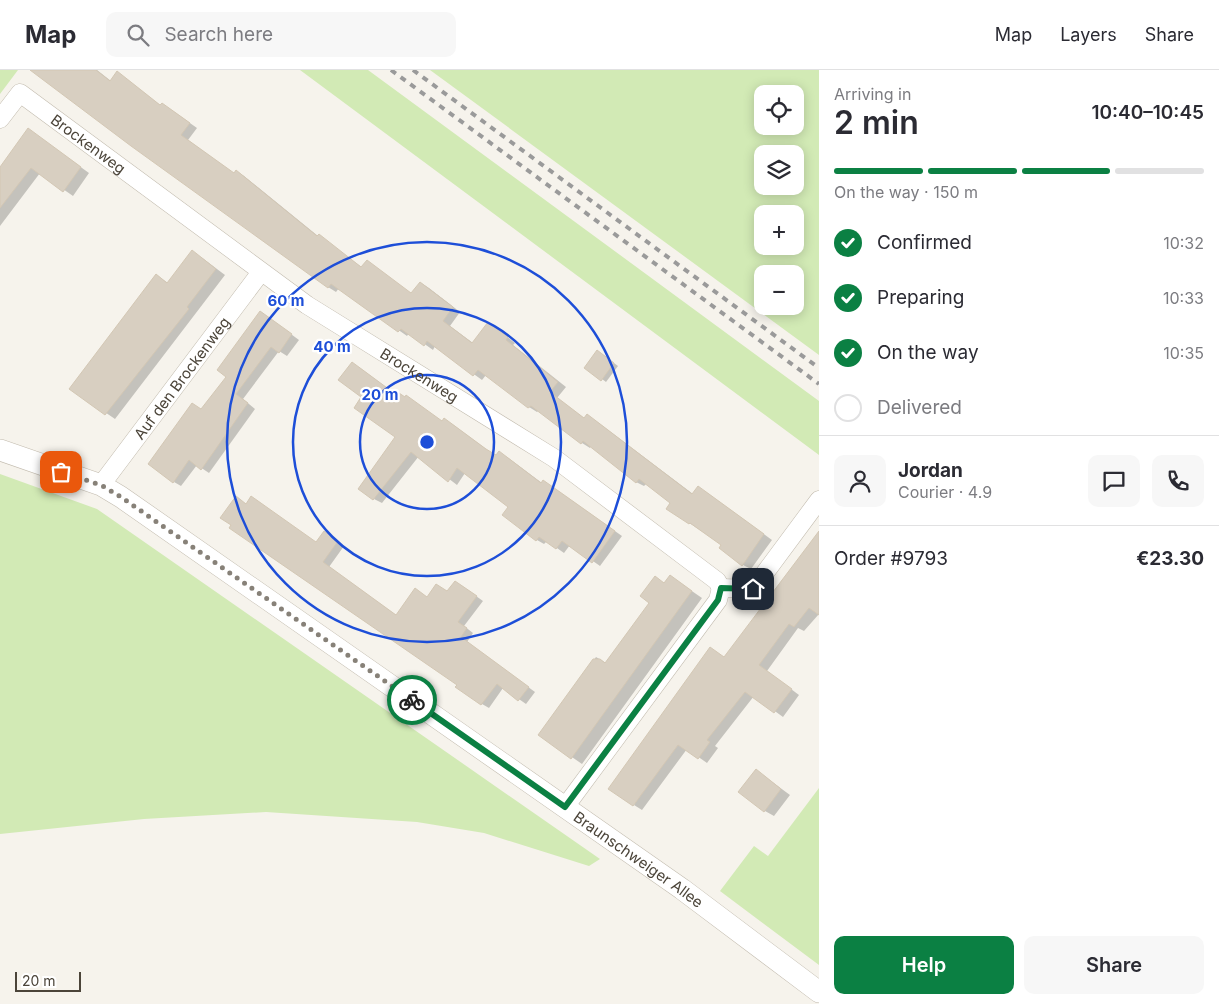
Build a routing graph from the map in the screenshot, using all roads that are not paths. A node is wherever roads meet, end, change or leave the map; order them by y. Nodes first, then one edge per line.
1 (0, 119) edge
2 (261, 272) junction
3 (0, 450) edge
4 (101, 485) junction
5 (819, 500) edge
6 (721, 588) junction
7 (565, 807) junction
8 (819, 992) edge

1 - 2 street, Brockenweg
2 - 4 street, Auf den Brockenweg
2 - 6 street, Brockenweg
3 - 4 street, Braunschweiger Allee
4 - 7 street, Braunschweiger Allee
5 - 6 street
6 - 7 street
7 - 8 street, Braunschweiger Allee

